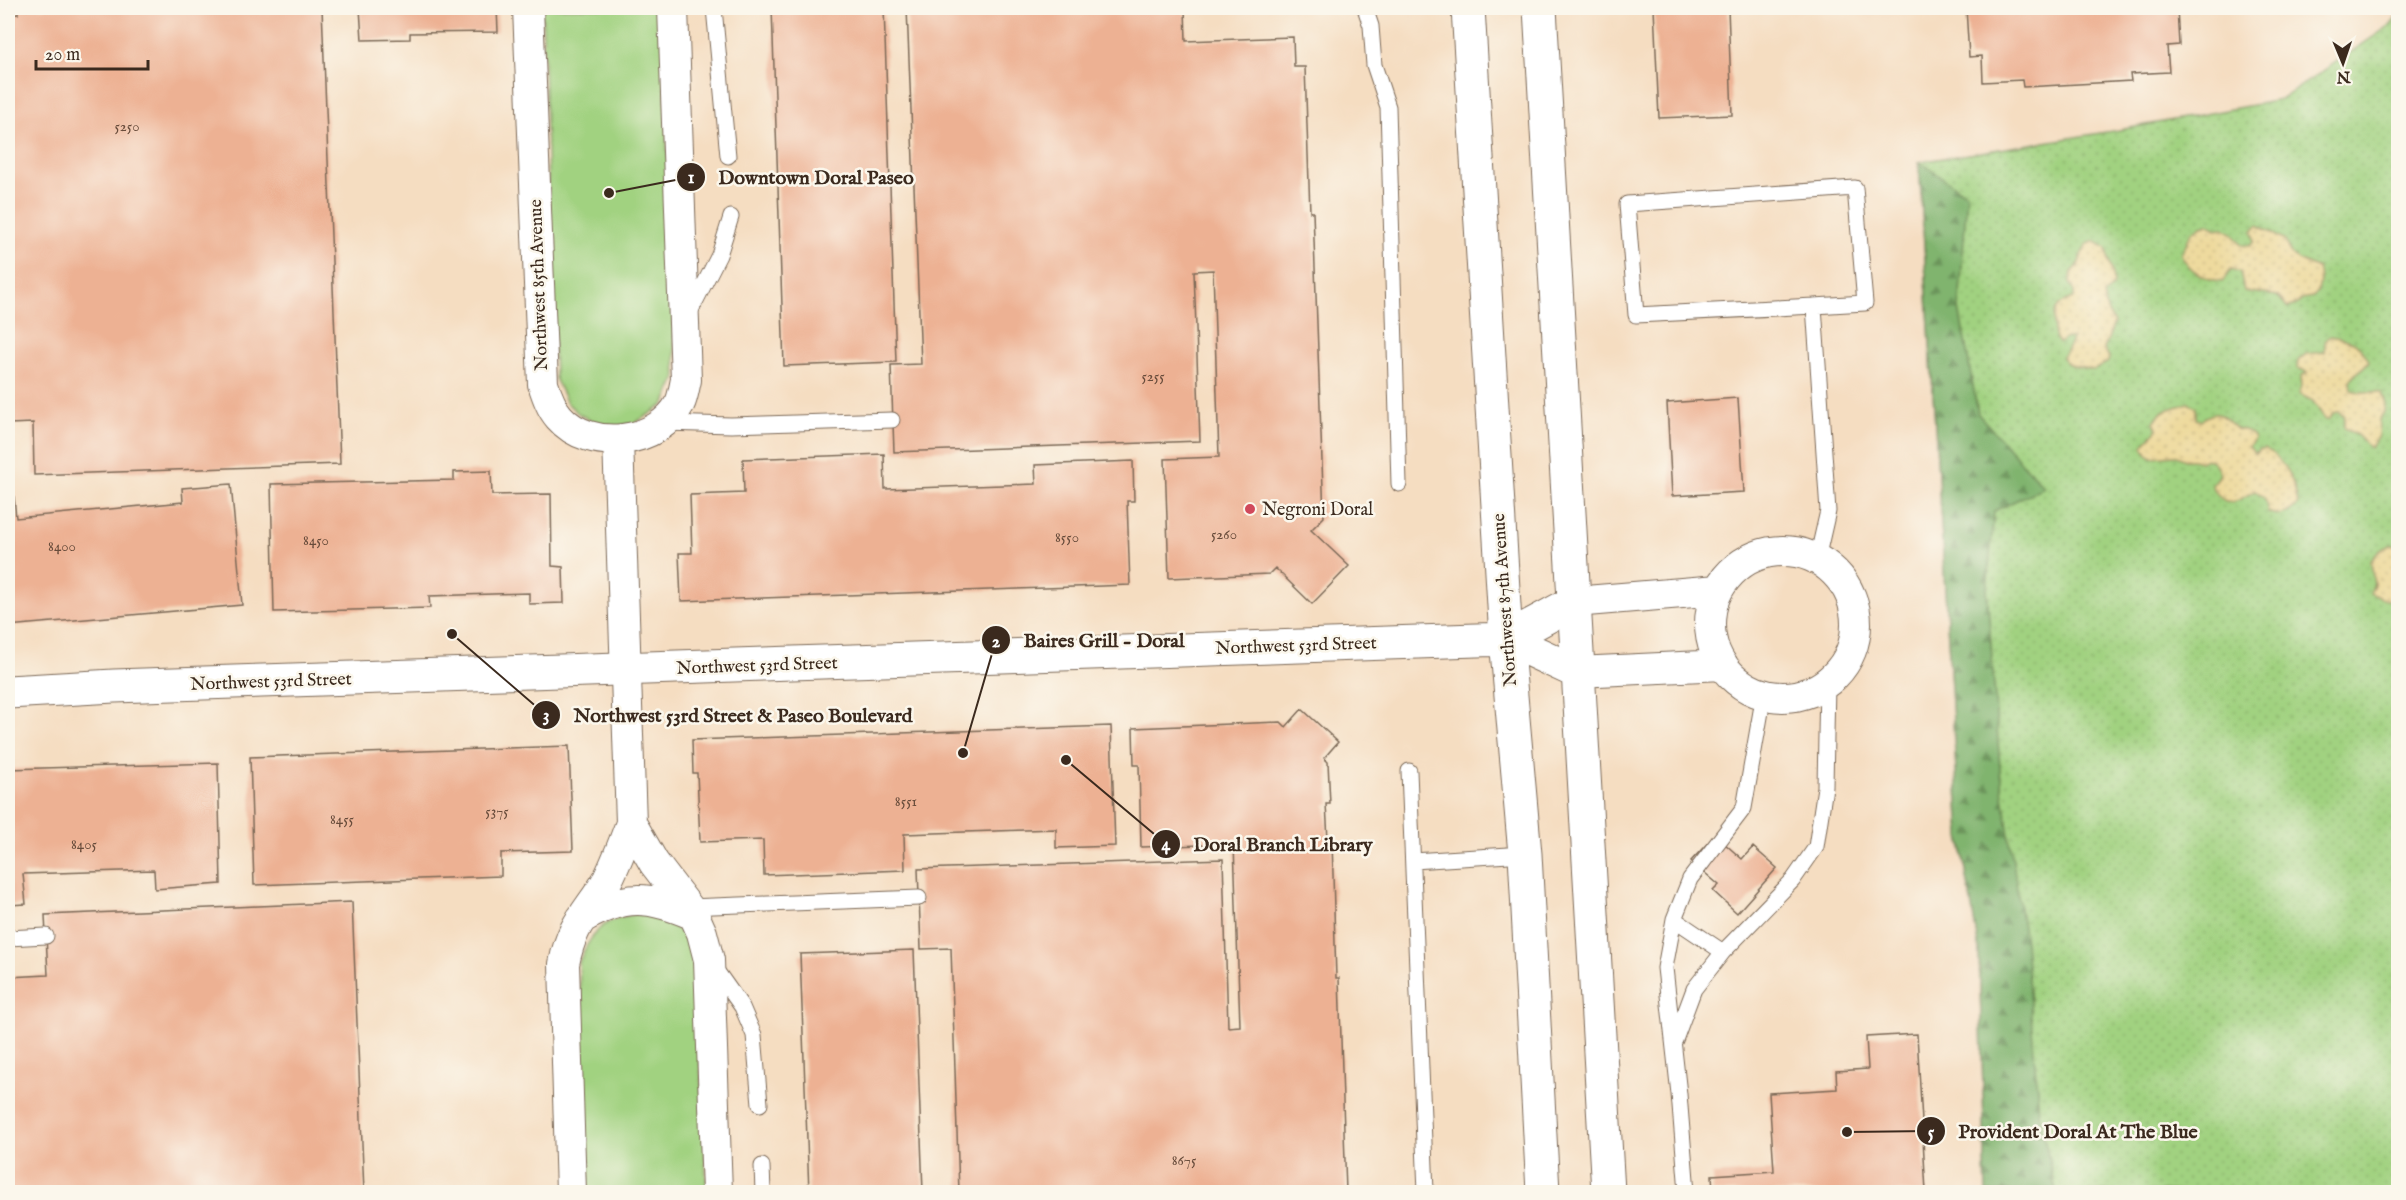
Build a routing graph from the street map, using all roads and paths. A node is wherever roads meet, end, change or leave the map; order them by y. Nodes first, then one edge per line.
1 (528, 8) edge
2 (672, 8) edge
3 (714, 8) edge
4 (1365, 8) edge
5 (1468, 8) edge
6 (1540, 8) edge
7 (728, 156) dead end
8 (731, 217) dead end
9 (1814, 306) junction
10 (684, 322) junction
11 (892, 420) dead end
12 (665, 423) junction
13 (618, 440) junction
14 (1399, 484) dead end
15 (1817, 559) junction
16 (1718, 590) junction
17 (1574, 602) junction
18 (1506, 639) junction
19 (1723, 665) junction
20 (626, 669) junction
21 (1578, 672) junction
22 (1827, 683) junction
23 (8, 692) edge
24 (1764, 694) junction
25 (1410, 771) dead end
26 (631, 823) junction
27 (1525, 854) junction
28 (1413, 861) junction
29 (919, 898) dead end
30 (691, 911) junction
31 (1674, 919) junction
32 (578, 920) junction
33 (46, 936) dead end
34 (8, 938) edge
35 (1723, 952) junction
36 (709, 960) junction
37 (1674, 1043) junction
38 (760, 1104) dead end
39 (762, 1166) dead end
40 (571, 1192) edge
41 (717, 1192) edge
42 (763, 1192) edge
43 (1426, 1192) edge
44 (1543, 1192) edge
45 (1608, 1192) edge
46 (1687, 1192) edge

1 - 13 street, Northwest 85th Avenue
2 - 10 street, Northwest 85th Avenue
3 - 7 lane
4 - 14 lane
5 - 18 main road, Northwest 87th Avenue
6 - 17 main road
8 - 10 lane
9 - 9 lane
9 - 15 lane
10 - 12 street, Northwest 85th Avenue
11 - 12 lane
12 - 13 street, Northwest 85th Avenue
13 - 20 street
15 - 16 street
15 - 22 street
16 - 17 street
16 - 19 street
17 - 18 main road, Northwest 53rd Street
17 - 21 main road
18 - 20 main road, Northwest 53rd Street
18 - 21 main road, Northwest 53rd Street
18 - 27 main road, Northwest 87th Avenue
19 - 21 street
19 - 24 street
20 - 23 main road, Northwest 53rd Street
20 - 26 street
21 - 45 main road
22 - 24 street
22 - 35 lane
24 - 31 lane
25 - 28 lane
26 - 30 street
26 - 32 street
27 - 28 lane
27 - 44 main road, Northwest 87th Avenue
28 - 43 lane
29 - 30 lane
30 - 32 street
30 - 36 street
31 - 35 lane
31 - 37 lane
32 - 40 street
33 - 34 lane
35 - 37 lane
36 - 38 lane
36 - 41 street
37 - 46 lane
39 - 42 lane

